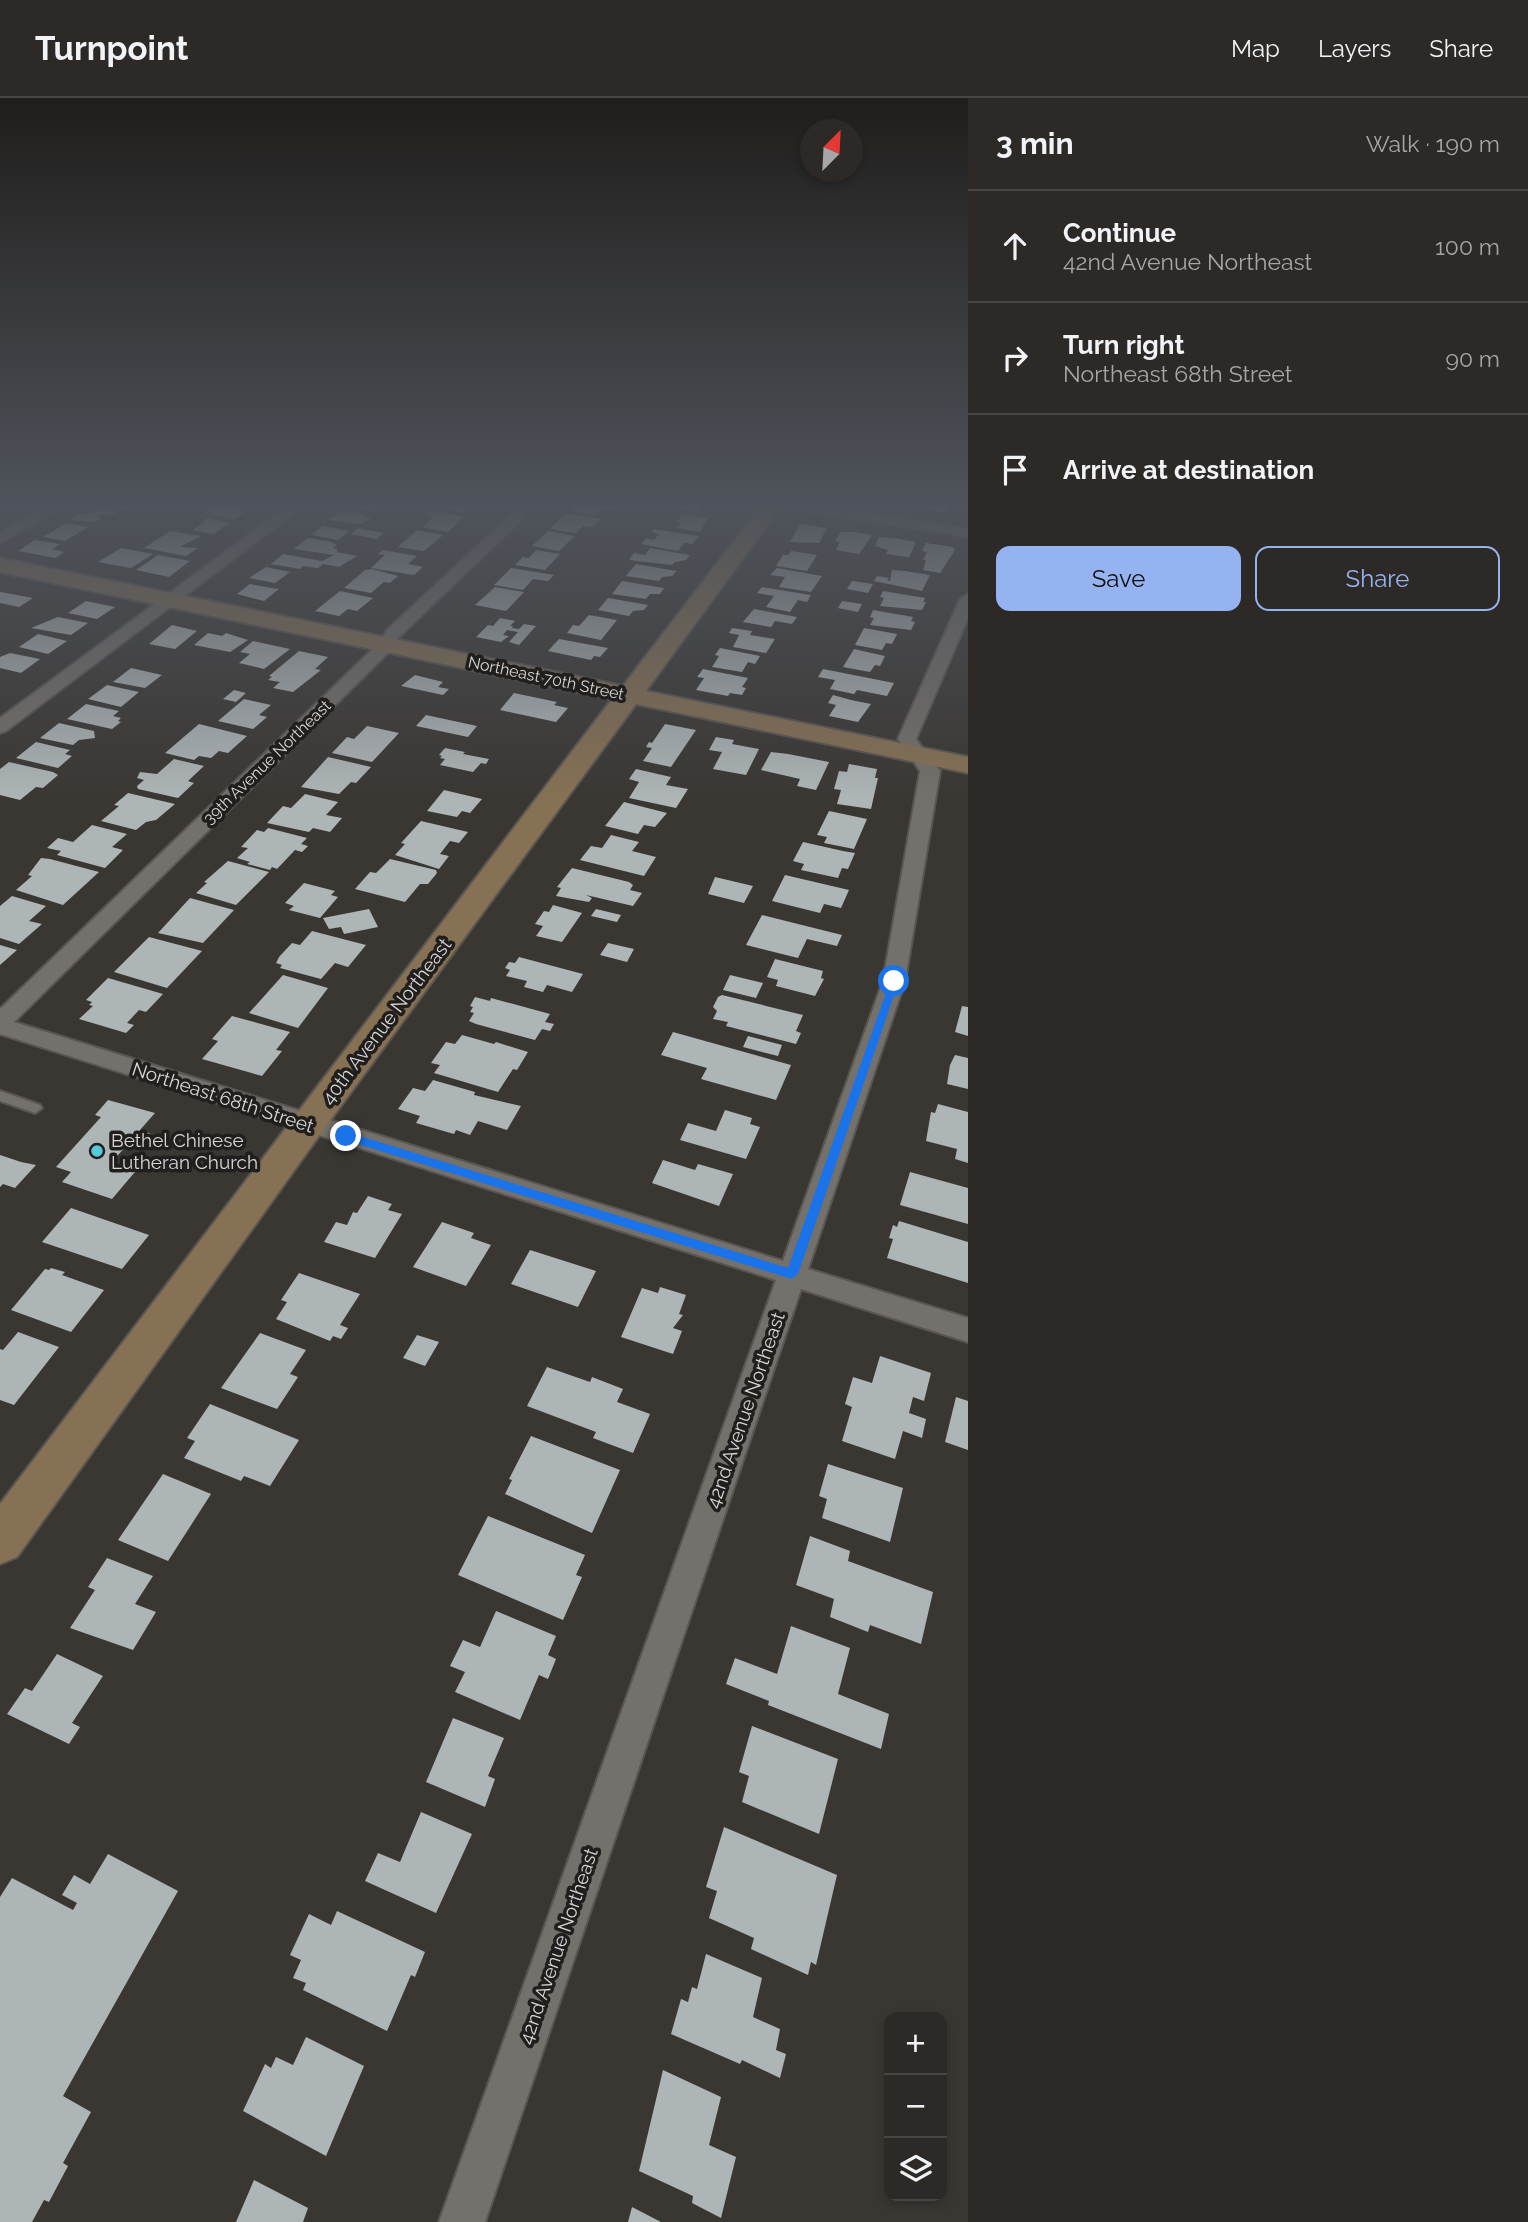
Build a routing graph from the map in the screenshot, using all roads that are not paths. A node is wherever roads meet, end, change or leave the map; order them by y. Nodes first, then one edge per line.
1 (169, 601) edge
2 (175, 601) edge
3 (428, 601) edge
4 (700, 601) edge
5 (967, 601) edge
6 (386, 645) junction
7 (630, 695) junction
8 (0, 727) edge
9 (919, 755) junction
10 (968, 765) edge
11 (0, 1024) edge
12 (0, 1096) edge
13 (35, 1108) dead end
14 (308, 1124) junction
15 (792, 1274) junction
16 (968, 1330) edge
17 (0, 1542) edge
18 (462, 2222) edge

1 - 8 street
2 - 6 street, Northeast 70th Street
3 - 6 street, 39th Avenue Northeast
4 - 7 street, 40th Avenue Northeast
5 - 9 street, 42nd Avenue Northeast
6 - 7 street, Northeast 70th Street
6 - 11 street, 39th Avenue Northeast
7 - 9 street, Northeast 70th Street
7 - 14 street, 40th Avenue Northeast
9 - 10 street, Northeast 70th Street
9 - 15 street, 42nd Avenue Northeast
11 - 14 street, Northeast 68th Street
12 - 13 lane
14 - 15 street, Northeast 68th Street
14 - 17 street, 40th Avenue Northeast
15 - 16 street, Northeast 68th Street
15 - 18 street, 42nd Avenue Northeast

